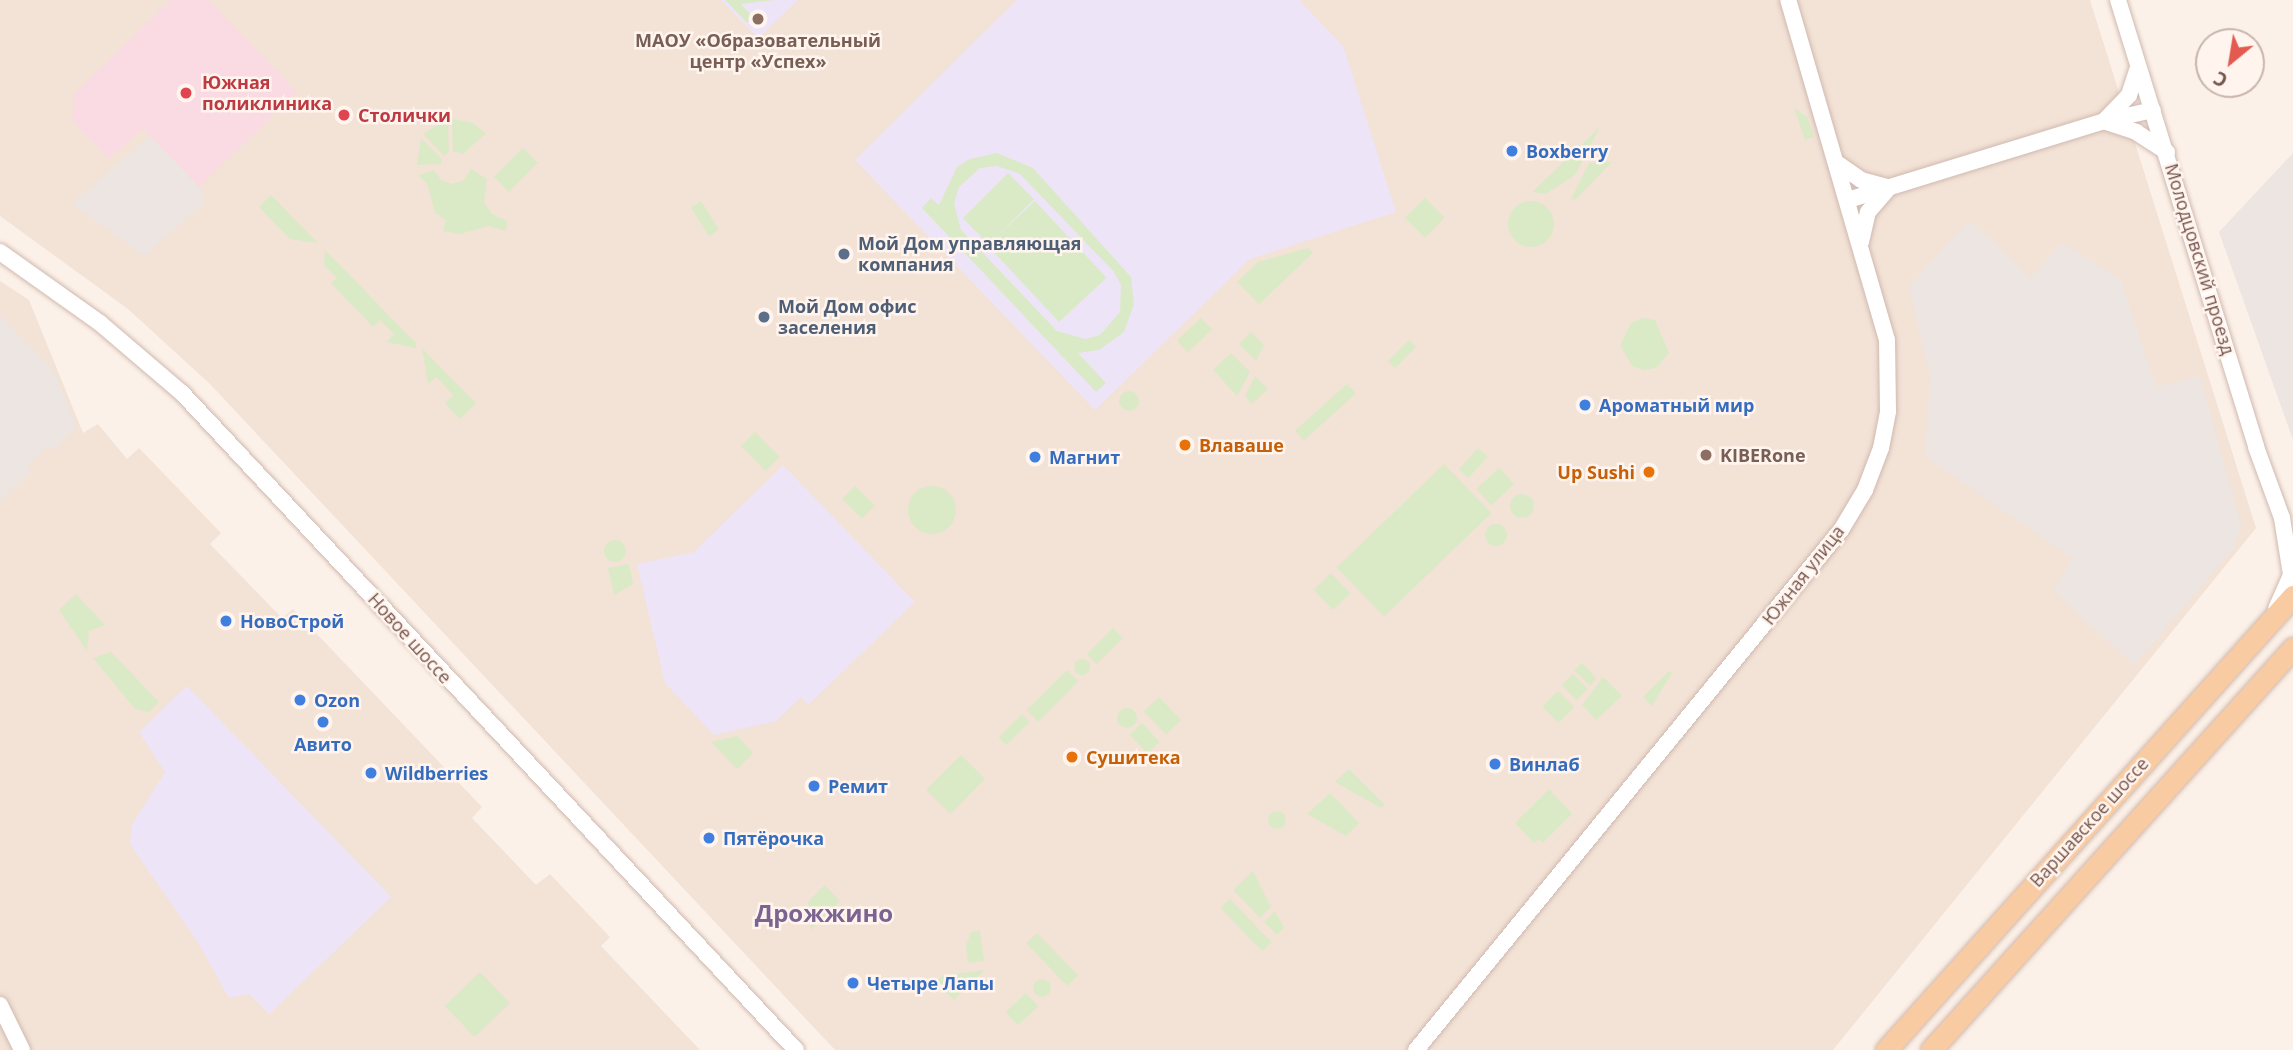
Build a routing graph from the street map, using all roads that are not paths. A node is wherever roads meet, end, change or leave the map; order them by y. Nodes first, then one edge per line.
1 (1788, 0) edge
2 (2118, 0) edge
3 (2139, 65) junction
4 (2153, 110) junction
5 (2104, 121) junction
6 (2167, 152) junction
7 (1837, 163) junction
8 (1891, 187) junction
9 (1848, 201) junction
10 (1860, 244) junction
11 (0, 252) edge
12 (2288, 521) edge
13 (2293, 596) edge
14 (2270, 622) junction
15 (2293, 648) edge
16 (0, 1005) edge
17 (22, 1050) edge
18 (796, 1050) edge
19 (1416, 1050) edge
20 (1886, 1050) edge
21 (1931, 1050) edge

1 - 7 street, Южная улица
2 - 3 street, Молодцовский проезд
3 - 4 street, Молодцовский проезд
3 - 5 street
4 - 5 street
4 - 6 street, Молодцовский проезд
5 - 6 street
5 - 8 street
6 - 12 street, Молодцовский проезд
7 - 8 street
7 - 9 street, Южная улица
8 - 9 street
8 - 10 street
9 - 10 street, Южная улица
10 - 19 street, Южная улица
11 - 18 street, Новое шоссе
12 - 14 street, Молодцовский проезд
13 - 14 main road, Варшавское шоссе
14 - 20 main road, Варшавское шоссе
15 - 21 main road, Варшавское шоссе
16 - 17 street

